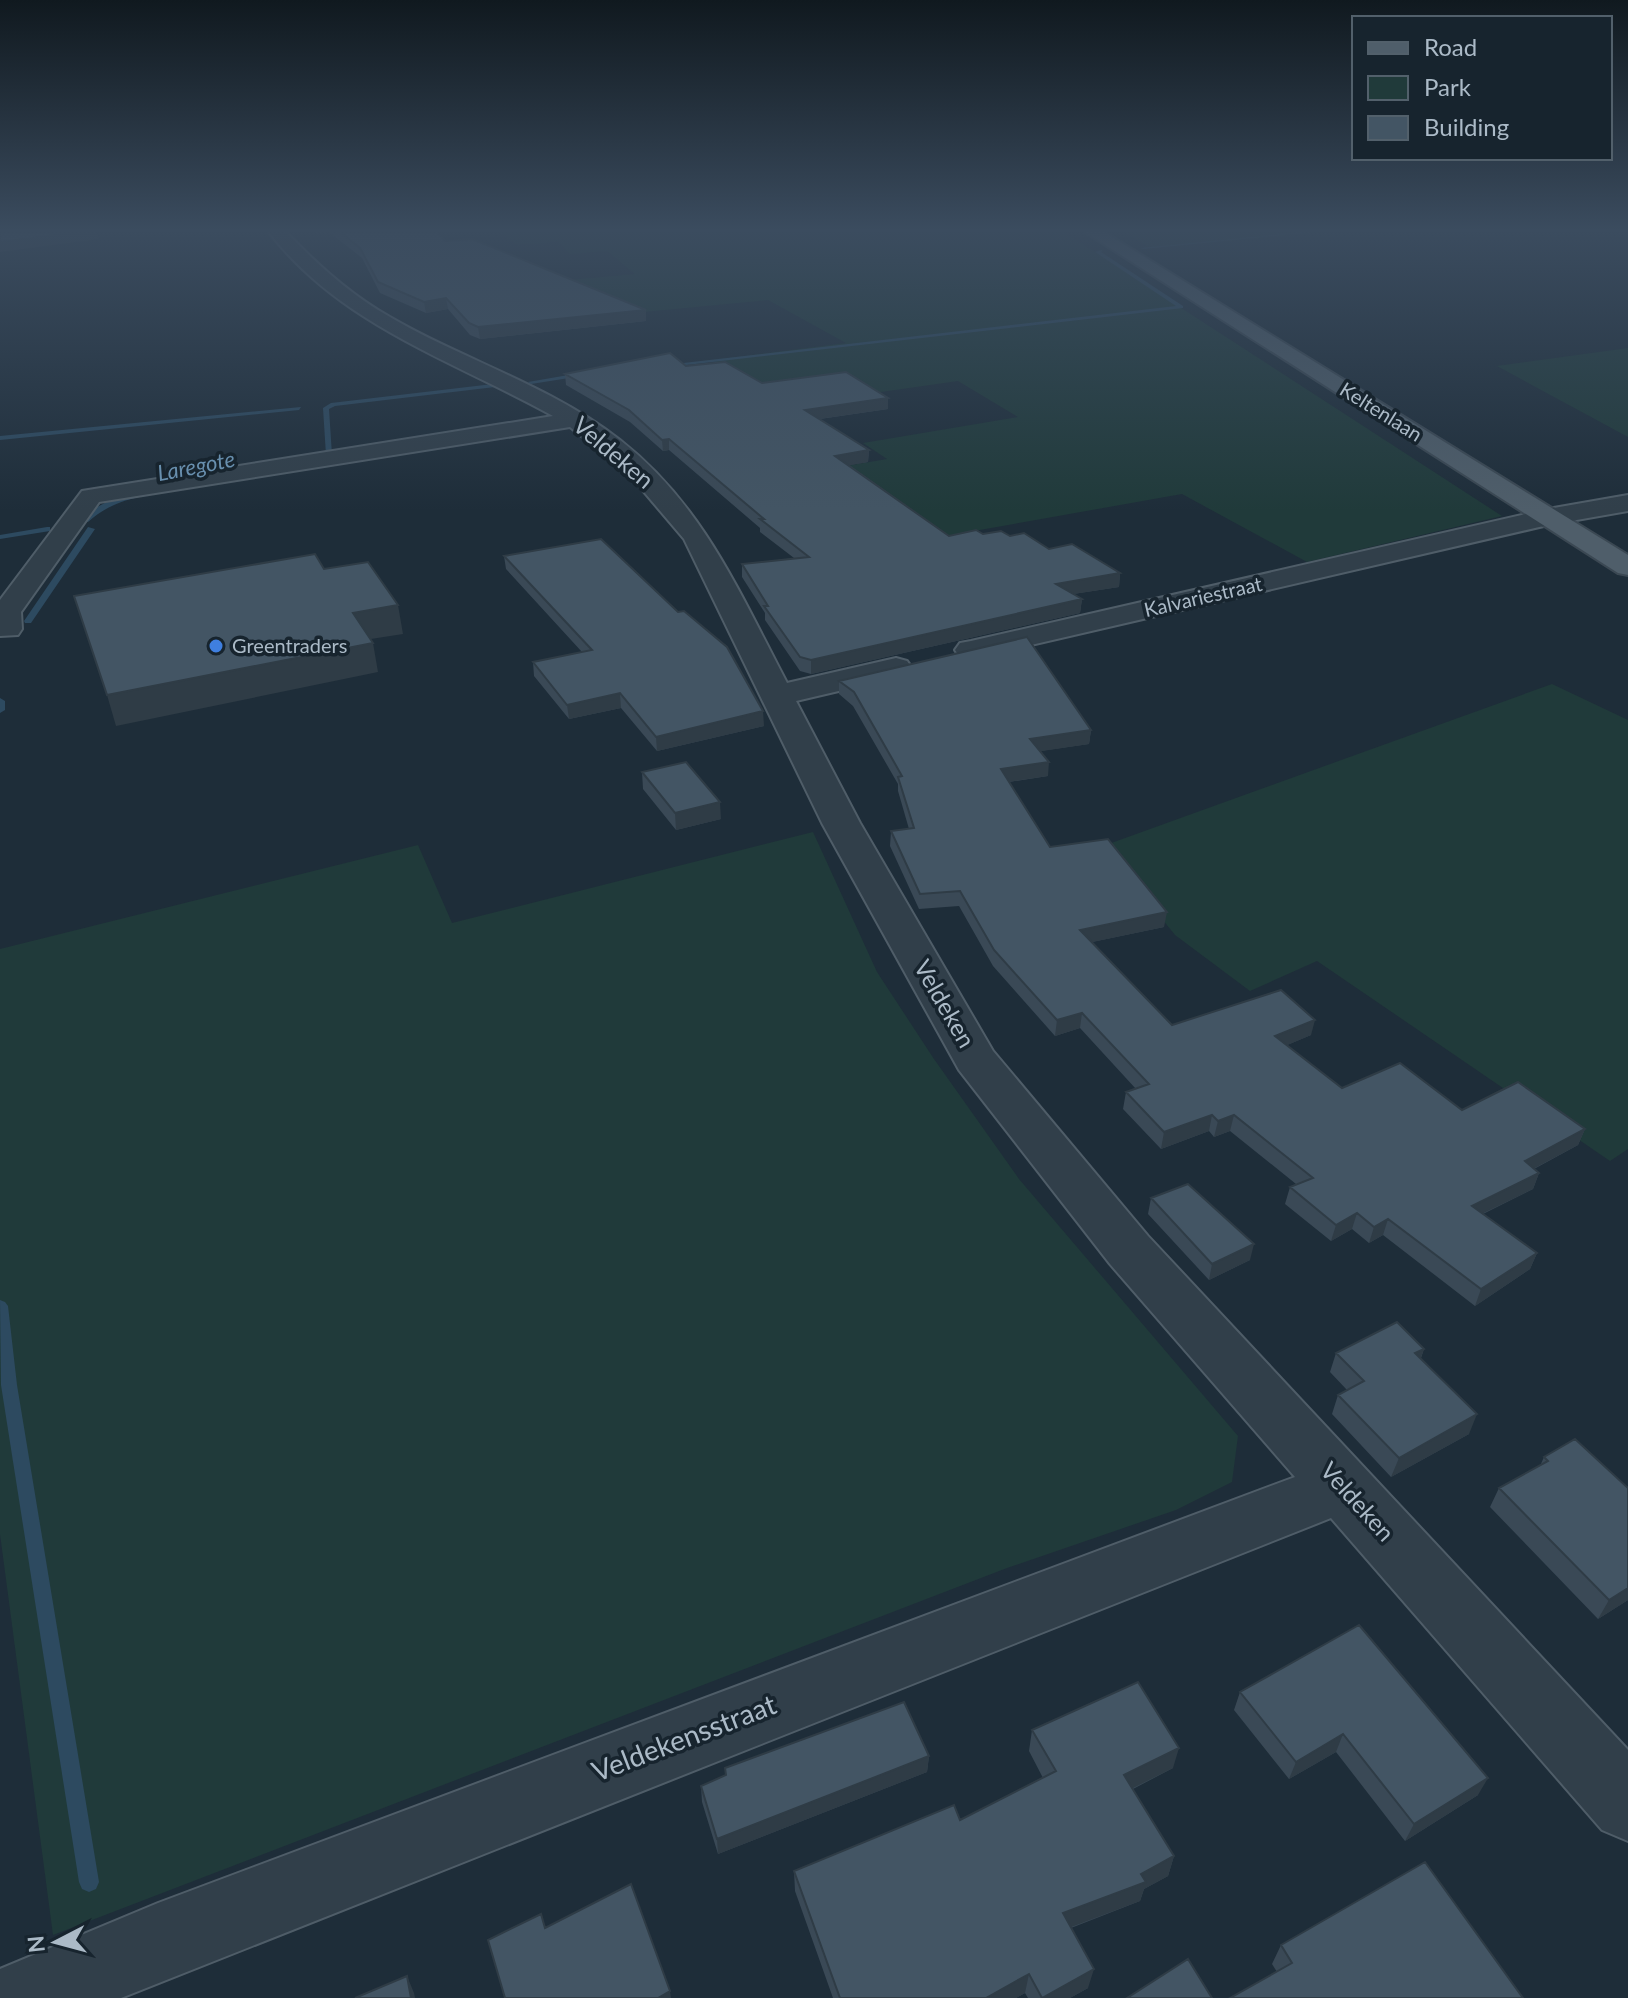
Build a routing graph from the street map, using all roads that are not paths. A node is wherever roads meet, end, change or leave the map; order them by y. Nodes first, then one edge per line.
1 (394, 325) edge
2 (1242, 325) edge
3 (574, 420) junction
4 (1628, 503) edge
5 (1548, 517) junction
6 (1628, 567) edge
7 (7, 629) dead end
8 (948, 656) edge
9 (917, 663) edge
10 (779, 695) junction
11 (1343, 1486) junction
12 (1628, 1804) edge
13 (28, 1998) edge

1 - 3 street, Veldeken
2 - 5 main road, Keltenlaan
3 - 7 street
3 - 10 street, Veldeken
4 - 5 street, Kalvariestraat
5 - 6 main road, Keltenlaan
5 - 8 street, Kalvariestraat
9 - 10 street
10 - 11 street, Veldeken
11 - 12 street, Veldeken
11 - 13 street, Veldekensstraat

